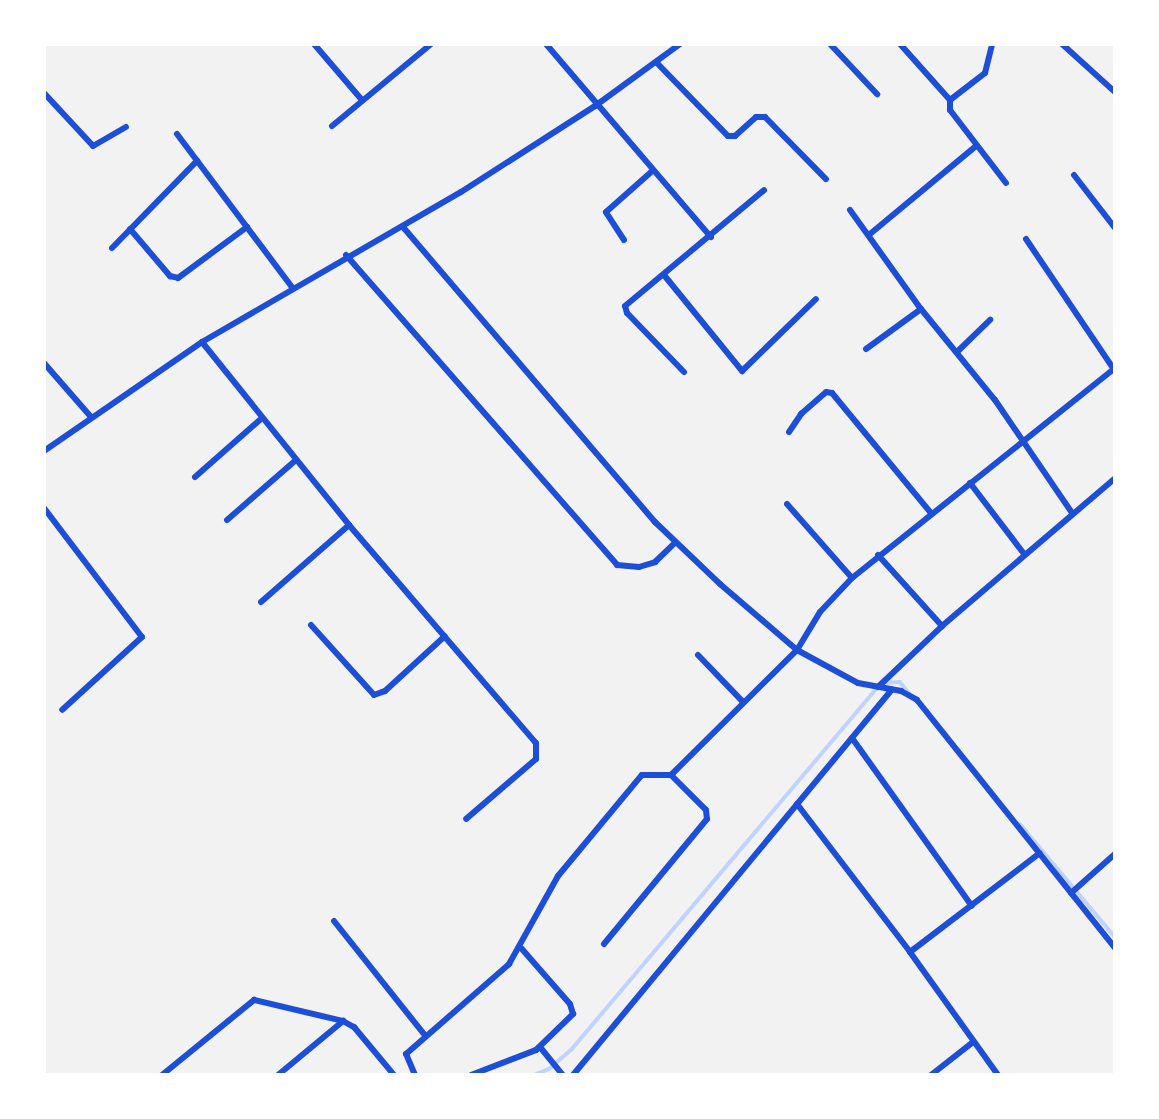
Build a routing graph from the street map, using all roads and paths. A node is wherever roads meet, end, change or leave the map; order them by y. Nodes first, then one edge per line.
1 (314, 44) edge
2 (431, 44) edge
3 (546, 44) edge
4 (680, 44) edge
5 (830, 44) edge
6 (900, 44) edge
7 (992, 44) edge
8 (1062, 44) edge
9 (656, 62) junction
10 (1115, 92) edge
11 (44, 93) edge
12 (877, 94) dead end
13 (362, 100) junction
14 (950, 100) junction
15 (595, 106) junction
16 (332, 126) dead end
17 (126, 127) dead end
18 (177, 134) dead end
19 (976, 146) junction
20 (197, 161) junction
21 (651, 172) junction
22 (1074, 175) dead end
23 (826, 179) dead end
24 (1006, 183) dead end
25 (764, 190) dead end
26 (850, 211) dead end
27 (247, 227) junction
28 (403, 227) junction
29 (1115, 228) edge
30 (130, 229) junction
31 (870, 234) junction
32 (711, 237) junction
33 (1026, 239) dead end
34 (624, 240) dead end
35 (112, 248) dead end
36 (346, 255) junction
37 (664, 275) junction
38 (292, 287) junction
39 (816, 299) dead end
40 (921, 309) junction
41 (990, 320) dead end
42 (202, 342) junction
43 (866, 349) dead end
44 (958, 351) junction
45 (1115, 355) edge
46 (1108, 361) junction
47 (44, 363) edge
48 (1115, 370) edge
49 (684, 372) dead end
50 (91, 417) junction
51 (262, 418) junction
52 (789, 432) dead end
53 (1024, 442) junction
54 (44, 451) edge
55 (296, 460) junction
56 (195, 477) dead end
57 (1115, 478) edge
58 (970, 483) junction
59 (787, 504) dead end
60 (44, 508) edge
61 (931, 513) junction
62 (1072, 513) junction
63 (227, 520) dead end
64 (349, 525) junction
65 (675, 543) junction
66 (1024, 554) junction
67 (878, 555) junction
68 (852, 578) junction
69 (261, 601) dead end
70 (311, 625) dead end
71 (942, 626) junction
72 (445, 636) junction
73 (797, 650) junction
74 (698, 655) dead end
75 (878, 687) junction
76 (892, 690) junction
77 (743, 702) junction
78 (62, 710) dead end
79 (852, 738) junction
80 (671, 775) junction
81 (797, 804) junction
82 (466, 819) dead end
83 (1040, 853) junction
84 (1115, 854) edge
85 (1071, 893) junction
86 (972, 906) junction
87 (334, 921) dead end
88 (604, 944) dead end
89 (521, 948) junction
90 (1115, 948) edge
91 (910, 952) junction
92 (343, 1021) junction
93 (424, 1034) junction
94 (972, 1044) junction
95 (540, 1047) junction
96 (162, 1075) edge
97 (278, 1075) edge
98 (394, 1075) edge
99 (415, 1075) edge
100 (471, 1075) edge
101 (563, 1075) edge
102 (573, 1075) edge
103 (931, 1075) edge
104 (998, 1075) edge

1 - 13 street
2 - 13 street
3 - 15 street
4 - 9 street
5 - 12 street
6 - 14 street
7 - 14 street
8 - 10 street
9 - 15 street
9 - 23 street
11 - 17 street
13 - 16 street
14 - 19 street
15 - 21 street
15 - 28 street
18 - 20 street
19 - 24 street
19 - 31 street
20 - 27 street
20 - 30 street
21 - 32 street
21 - 34 street
22 - 29 street
25 - 32 street
26 - 31 street
27 - 30 street
27 - 38 street
28 - 36 street
28 - 65 street
30 - 35 street
31 - 40 street
32 - 37 street
33 - 46 street
36 - 38 street
36 - 65 street
37 - 39 street
37 - 49 street
38 - 42 street
40 - 43 street
40 - 44 street
41 - 44 street
42 - 50 street
42 - 51 street
44 - 53 street
45 - 46 street
46 - 48 street
47 - 50 street
48 - 53 street
50 - 54 street
51 - 55 street
51 - 56 street
52 - 61 street
53 - 58 street
53 - 62 street
55 - 63 street
55 - 64 street
57 - 62 street
58 - 61 street
58 - 66 street
59 - 68 street
60 - 78 street
61 - 67 street
62 - 66 street
64 - 69 street
64 - 72 street
65 - 73 street
66 - 71 street
67 - 68 street
67 - 71 street
68 - 73 street
70 - 72 street
71 - 75 street
72 - 82 street
73 - 75 street
73 - 77 street
74 - 77 street
75 - 76 street
76 - 79 street
76 - 83 street
77 - 80 street
79 - 81 street
79 - 86 street
80 - 88 street
80 - 89 street
81 - 91 street
81 - 102 street
83 - 85 street
83 - 86 street
84 - 85 street
85 - 90 street
86 - 91 street
87 - 93 street
89 - 93 street
89 - 95 street
91 - 94 street
92 - 96 street
92 - 97 street
92 - 98 street
93 - 99 street
94 - 103 street
94 - 104 street
95 - 100 street
95 - 101 street

